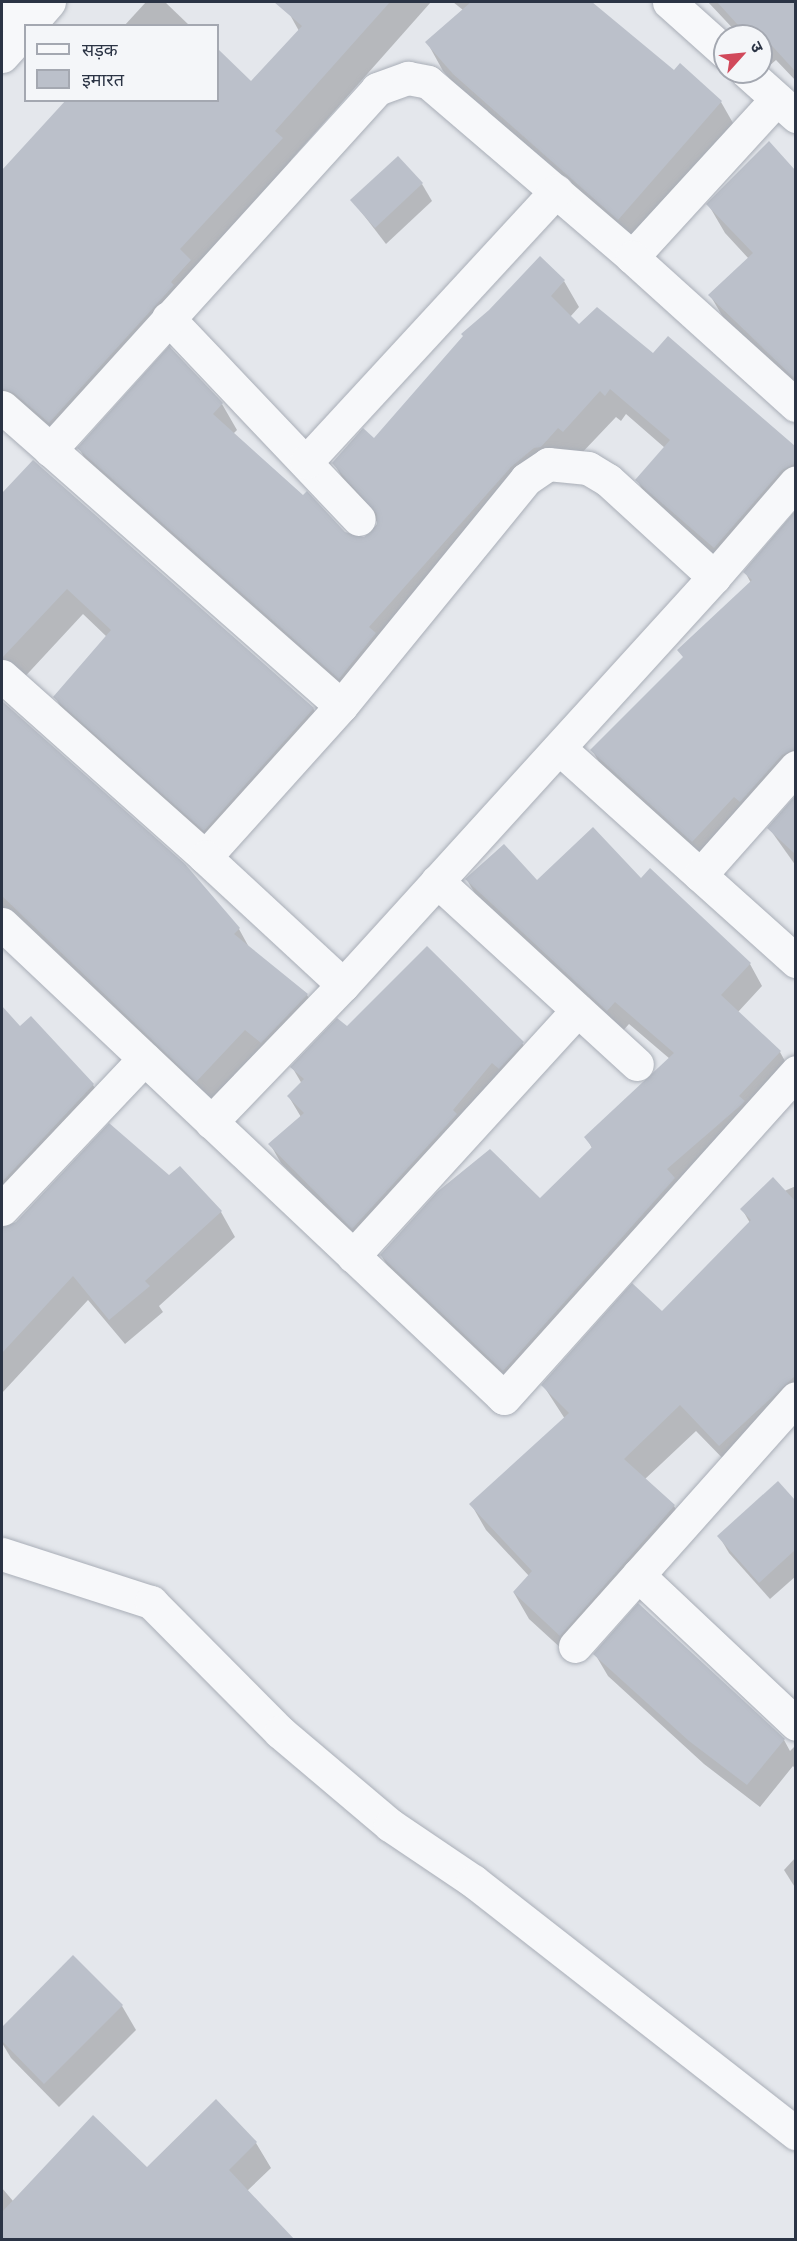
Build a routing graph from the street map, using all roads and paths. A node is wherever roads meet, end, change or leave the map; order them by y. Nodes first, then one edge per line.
1 (12, 2) edge
2 (49, 2) edge
3 (669, 2) edge
4 (2, 14) edge
5 (30, 24) edge
6 (24, 30) edge
7 (713, 41) edge
8 (2, 56) edge
9 (760, 84) edge
10 (786, 107) edge
11 (556, 191) junction
12 (632, 257) junction
13 (168, 318) junction
14 (795, 405) edge
15 (2, 406) edge
16 (50, 450) junction
17 (306, 462) junction
18 (795, 482) edge
19 (359, 519) dead end
20 (714, 578) junction
21 (2, 676) edge
22 (341, 706) junction
23 (559, 748) junction
24 (795, 767) edge
25 (205, 857) junction
26 (700, 875) junction
27 (437, 880) junction
28 (2, 924) edge
29 (795, 961) edge
30 (343, 985) junction
31 (578, 1010) junction
32 (144, 1059) junction
33 (637, 1064) dead end
34 (793, 1080) edge
35 (211, 1122) junction
36 (2, 1209) edge
37 (353, 1256) junction
38 (795, 1398) edge
39 (2, 1554) edge
40 (638, 1575) junction
41 (575, 1646) dead end
42 (793, 1716) edge
43 (795, 2133) edge

1 - 4 street
2 - 5 street
3 - 7 street
6 - 8 street
9 - 10 street
10 - 12 street
11 - 12 street
11 - 13 street
11 - 17 street
12 - 14 street
13 - 16 street
13 - 17 street
15 - 16 street
16 - 22 street
17 - 19 street
18 - 20 street
20 - 22 street
20 - 23 street
21 - 25 street
22 - 25 street
23 - 26 street
23 - 27 street
24 - 26 street
25 - 30 street
26 - 29 street
27 - 30 street
27 - 31 street
28 - 32 street
30 - 35 street
31 - 33 street
31 - 37 street
32 - 35 street
32 - 36 street
34 - 37 street
35 - 37 street
38 - 40 street
39 - 43 street
40 - 41 street
40 - 42 street

